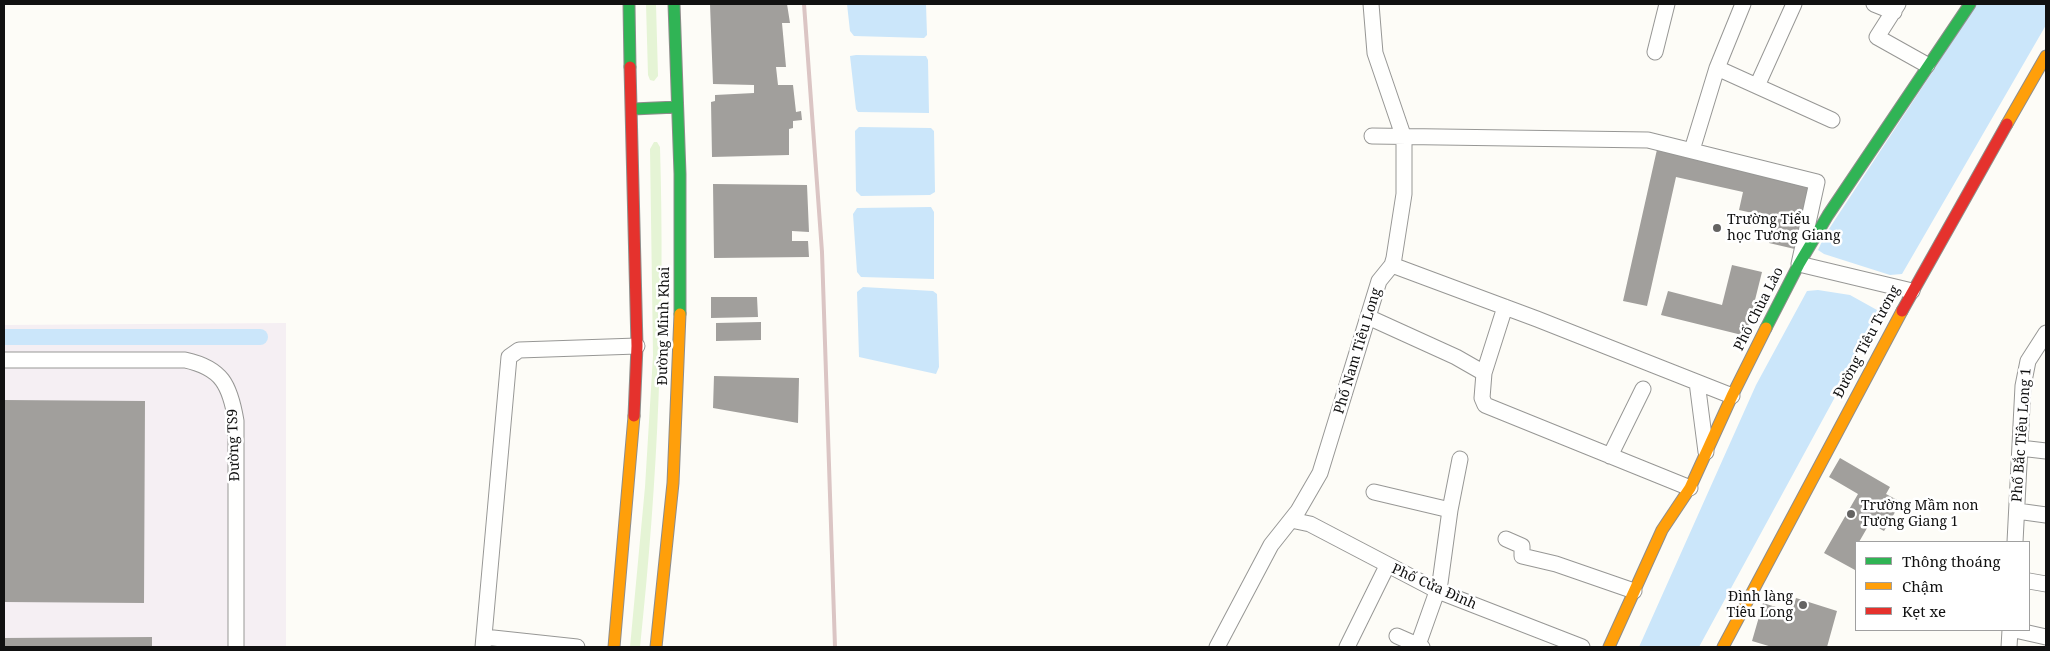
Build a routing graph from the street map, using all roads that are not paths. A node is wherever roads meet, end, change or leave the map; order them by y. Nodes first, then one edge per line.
1 (629, 4) edge
2 (674, 4) edge
3 (1371, 4) edge
4 (1667, 4) edge
5 (1743, 4) edge
6 (1794, 4) edge
7 (1874, 4) edge
8 (1970, 4) edge
9 (1896, 8) edge
10 (1655, 52) dead end
11 (2046, 56) edge
12 (1927, 65) junction
13 (1717, 68) junction
14 (2034, 78) junction
15 (2046, 85) edge
16 (1757, 86) junction
17 (677, 107) junction
18 (633, 109) junction
19 (1832, 120) dead end
20 (1372, 136) dead end
21 (1404, 138) junction
22 (1692, 150) junction
23 (1799, 264) junction
24 (1392, 265) junction
25 (1912, 291) junction
26 (1505, 307) junction
27 (1368, 317) junction
28 (2046, 333) edge
29 (637, 346) junction
30 (4, 360) edge
31 (1484, 373) junction
32 (1697, 382) junction
33 (1643, 388) dead end
34 (1732, 396) junction
35 (2020, 448) junction
36 (2046, 451) edge
37 (1706, 452) junction
38 (1610, 456) junction
39 (1460, 459) dead end
40 (1690, 488) junction
41 (1374, 492) dead end
42 (1450, 510) junction
43 (2017, 511) junction
44 (2046, 515) edge
45 (1291, 520) junction
46 (1506, 539) dead end
47 (2015, 541) edge
48 (1387, 566) junction
49 (2030, 581) edge
50 (2046, 584) edge
51 (1438, 591) junction
52 (1634, 591) junction
53 (2010, 631) edge
54 (2019, 631) edge
55 (1397, 636) dead end
56 (2046, 638) edge
57 (483, 642) edge
58 (1420, 646) edge
59 (236, 647) edge
60 (578, 647) edge
61 (614, 647) edge
62 (656, 647) edge
63 (1217, 647) edge
64 (1347, 647) edge
65 (1582, 647) edge
66 (1609, 647) edge
67 (1723, 647) edge
68 (2009, 647) edge

1 - 18 street, Đường Minh Khai
2 - 17 street, Đường Minh Khai
3 - 21 street, Phố Nam Tiêu Long
4 - 10 street
5 - 13 street
6 - 16 street
7 - 9 street
8 - 12 street, Phố Chùa Lào
9 - 12 street
11 - 14 street, Đường Tiêu Tương
12 - 23 street, Phố Chùa Lào
13 - 16 street
13 - 22 street
14 - 15 street
14 - 25 street, Đường Tiêu Tương
16 - 19 street
17 - 18 street
17 - 62 street, Đường Minh Khai
18 - 29 street, Đường Minh Khai
20 - 21 street
21 - 22 street
21 - 24 street, Phố Nam Tiêu Long
22 - 23 street
23 - 25 street
23 - 34 street, Phố Chùa Lào
24 - 26 street
24 - 27 street, Phố Nam Tiêu Long
25 - 67 street, Đường Tiêu Tương
26 - 31 street
26 - 32 street
27 - 31 street
27 - 45 street, Phố Nam Tiêu Long
28 - 35 street, Phố Bắc Tiêu Long 1
29 - 57 street
29 - 61 street, Đường Minh Khai
30 - 59 street, Đường TS9
31 - 38 street
32 - 34 street
32 - 37 street
33 - 38 street
34 - 37 street, Phố Chùa Lào
35 - 36 street
35 - 43 street, Phố Bắc Tiêu Long 1
37 - 40 street, Phố Chùa Lào
38 - 40 street
39 - 42 street
40 - 52 street, Phố Chùa Lào
41 - 42 street
42 - 51 street
43 - 44 street
43 - 47 street, Phố Bắc Tiêu Long 1
45 - 48 street, Phố Cửa Đình
45 - 63 street, Phố Nam Tiêu Long
46 - 52 street
48 - 51 street, Phố Cửa Đình
48 - 64 street
49 - 50 street
51 - 58 street
51 - 65 street, Phố Cửa Đình
52 - 66 street, Phố Chùa Lào
53 - 68 street
54 - 56 street
55 - 58 street
57 - 60 street

